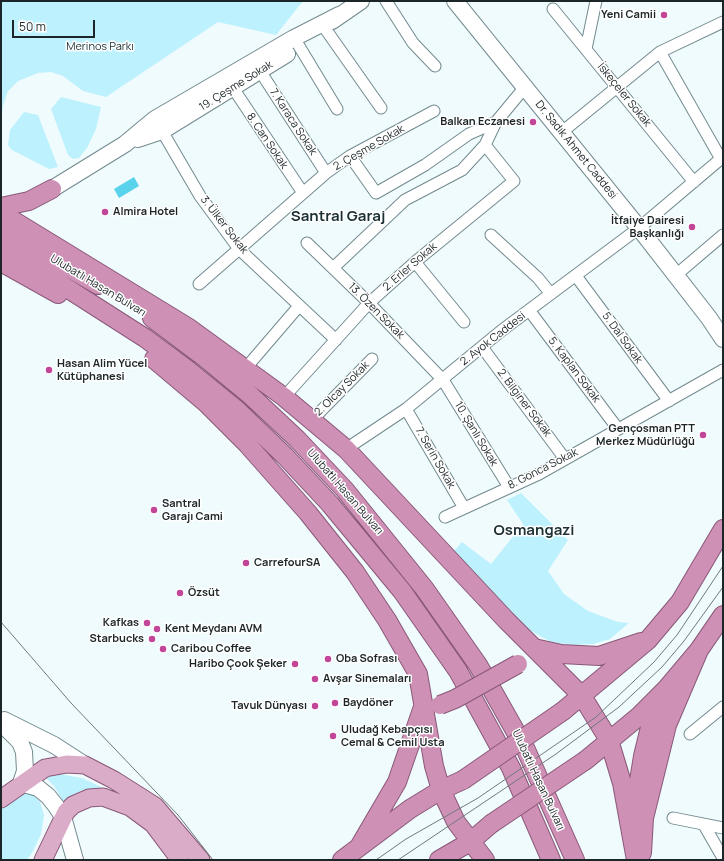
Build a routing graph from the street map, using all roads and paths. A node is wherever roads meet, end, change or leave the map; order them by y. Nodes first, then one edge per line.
1 (361, 1) edge
2 (386, 1) edge
3 (454, 1) edge
4 (596, 1) edge
5 (553, 9) dead end
6 (339, 15) junction
7 (723, 22) edge
8 (324, 28) junction
9 (299, 46) junction
10 (586, 49) junction
11 (660, 52) junction
12 (435, 66) dead end
13 (260, 71) junction
14 (616, 86) junction
15 (525, 87) junction
16 (233, 88) junction
17 (382, 108) dead end
18 (336, 109) dead end
19 (434, 111) dead end
20 (496, 122) junction
21 (162, 131) junction
22 (562, 132) junction
23 (125, 144) junction
24 (485, 145) junction
25 (350, 156) junction
26 (722, 158) edge
27 (326, 173) junction
28 (694, 182) junction
29 (52, 189) junction
30 (303, 193) junction
31 (1, 207) edge
32 (1, 213) edge
33 (639, 228) junction
34 (1, 229) edge
35 (30, 230) junction
36 (491, 235) dead end
37 (723, 235) edge
38 (307, 243) dead end
39 (1, 246) edge
40 (239, 249) junction
41 (1, 262) edge
42 (415, 262) junction
43 (333, 268) junction
44 (74, 271) junction
45 (676, 275) junction
46 (576, 276) junction
47 (199, 284) dead end
48 (551, 294) junction
49 (369, 303) junction
50 (299, 306) junction
51 (98, 308) junction
52 (529, 310) junction
53 (464, 322) dead end
54 (189, 328) junction
55 (723, 339) edge
56 (336, 340) junction
57 (482, 347) junction
58 (372, 359) dead end
59 (245, 369) junction
60 (723, 370) edge
61 (443, 380) junction
62 (284, 397) junction
63 (669, 401) junction
64 (406, 409) junction
65 (312, 419) junction
66 (618, 429) junction
67 (346, 449) junction
68 (566, 459) junction
69 (509, 487) junction
70 (464, 508) junction
71 (445, 517) dead end
72 (723, 529) edge
73 (723, 615) edge
74 (648, 640) junction
75 (533, 648) junction
76 (699, 650) junction
77 (668, 688) junction
78 (582, 696) junction
79 (432, 704) junction
80 (723, 707) edge
81 (1, 719) edge
82 (1, 723) edge
83 (690, 734) dead end
84 (609, 740) junction
85 (85, 765) junction
86 (21, 783) junction
87 (441, 790) junction
88 (1, 799) edge
89 (64, 815) junction
90 (673, 818) dead end
91 (704, 825) junction
92 (723, 828) edge
93 (631, 829) junction
94 (470, 842) junction
95 (359, 847) junction
96 (74, 853) edge
97 (723, 858) edge
98 (43, 860) edge
99 (180, 860) edge
100 (201, 860) edge
101 (342, 860) edge
102 (439, 860) edge
103 (485, 860) edge
104 (551, 860) edge
105 (575, 860) edge
106 (636, 860) edge
107 (641, 860) edge

1 - 6 main road, 19. Çeşme Sokak
2 - 12 street
3 - 15 main road, Dr. Sadık Ahmet Caddesi
4 - 10 street
5 - 10 street, İskeçeler Sokak
6 - 8 main road, 19. Çeşme Sokak
6 - 23 main road, 19. Çeşme Sokak
7 - 11 street
8 - 9 main road, 19. Çeşme Sokak
8 - 17 street
9 - 13 main road, 19. Çeşme Sokak
9 - 18 street
10 - 14 street, İskeçeler Sokak
11 - 14 street
11 - 26 street
13 - 16 main road, 19. Çeşme Sokak
13 - 27 street, 7. Karaca Sokak
14 - 22 street
14 - 28 street, İskeçeler Sokak
15 - 20 street
15 - 22 main road, Dr. Sadık Ahmet Caddesi
16 - 21 main road, 19. Çeşme Sokak
16 - 30 street, 8. Can Sokak
19 - 25 street, 2. Çeşme Sokak
20 - 24 street
20 - 25 street
21 - 23 main road, 19. Çeşme Sokak
21 - 40 street, 3. Ülker Sokak
22 - 33 main road, Dr. Sadık Ahmet Caddesi
23 - 29 main road, 19. Çeşme Sokak
24 - 42 street, 2. Erler Sokak
24 - 43 street
25 - 27 street, 2. Çeşme Sokak
26 - 28 street, 2. Ayok Caddesi
27 - 30 street, 2. Çeşme Sokak
28 - 33 street, 2. Ayok Caddesi
29 - 31 highway
29 - 35 highway
30 - 40 street, 2. Çeşme Sokak
32 - 35 highway
33 - 45 main road, Dr. Sadık Ahmet Caddesi
33 - 46 street, 2. Ayok Caddesi
34 - 44 highway, Ulubatlı Hasan Bulvarı
35 - 54 highway
36 - 48 street
37 - 45 street
38 - 43 street, 13. Özen Sokak
39 - 51 highway, Ulubatlı Hasan Bulvarı
40 - 47 street, 2. Çeşme Sokak
40 - 50 street, 3. Ülker Sokak
41 - 51 highway
42 - 49 street, 2. Erler Sokak
42 - 53 street
43 - 49 street, 13. Özen Sokak
44 - 54 highway
44 - 105 highway, Ulubatlı Hasan Bulvarı
45 - 55 main road, Dr. Sadık Ahmet Caddesi
46 - 48 street, 2. Ayok Caddesi
46 - 63 street, 5. Dal Sokak
48 - 52 street, 2. Ayok Caddesi
49 - 56 street, 2. Erler Sokak
49 - 61 street, 13. Özen Sokak
50 - 56 street, 3. Ülker Sokak
50 - 59 street
51 - 79 highway
51 - 104 highway, Ulubatlı Hasan Bulvarı
52 - 57 street, 2. Ayok Caddesi
52 - 66 street, 5. Kaplan Sokak
54 - 59 highway
56 - 62 street, 2. Erler Sokak
57 - 61 street, 2. Ayok Caddesi
57 - 68 street, 2. Bilginer Sokak
58 - 65 street, 2. Olcay Sokak
59 - 62 highway
60 - 63 street, 8. Gonca Sokak
61 - 64 street, 2. Ayok Caddesi
61 - 69 street, 10. Şanlı Sokak
62 - 65 highway
63 - 66 street, 8. Gonca Sokak
64 - 67 street, 2. Ayok Caddesi
64 - 70 street, 7. Serin Sokak
65 - 67 highway
66 - 68 street, 8. Gonca Sokak
67 - 75 highway
68 - 69 street, 8. Gonca Sokak
69 - 70 street, 8. Gonca Sokak
70 - 71 street, 8. Gonca Sokak
72 - 74 highway
73 - 76 highway
74 - 75 highway
74 - 78 highway
75 - 78 highway
75 - 79 highway, bridge
76 - 77 highway
76 - 107 highway
77 - 84 highway
77 - 93 highway
78 - 84 highway
78 - 87 highway, bridge
79 - 87 highway
79 - 95 highway
80 - 83 street
81 - 85 main road
82 - 86 main road
84 - 93 highway
84 - 94 highway, bridge
85 - 86 main road
85 - 100 main road
86 - 88 main road
86 - 89 main road
87 - 94 highway
87 - 95 highway
89 - 96 main road
89 - 98 main road
89 - 99 main road
90 - 91 street
91 - 92 street
91 - 97 street
93 - 106 highway
94 - 102 highway
94 - 103 highway
95 - 101 highway

